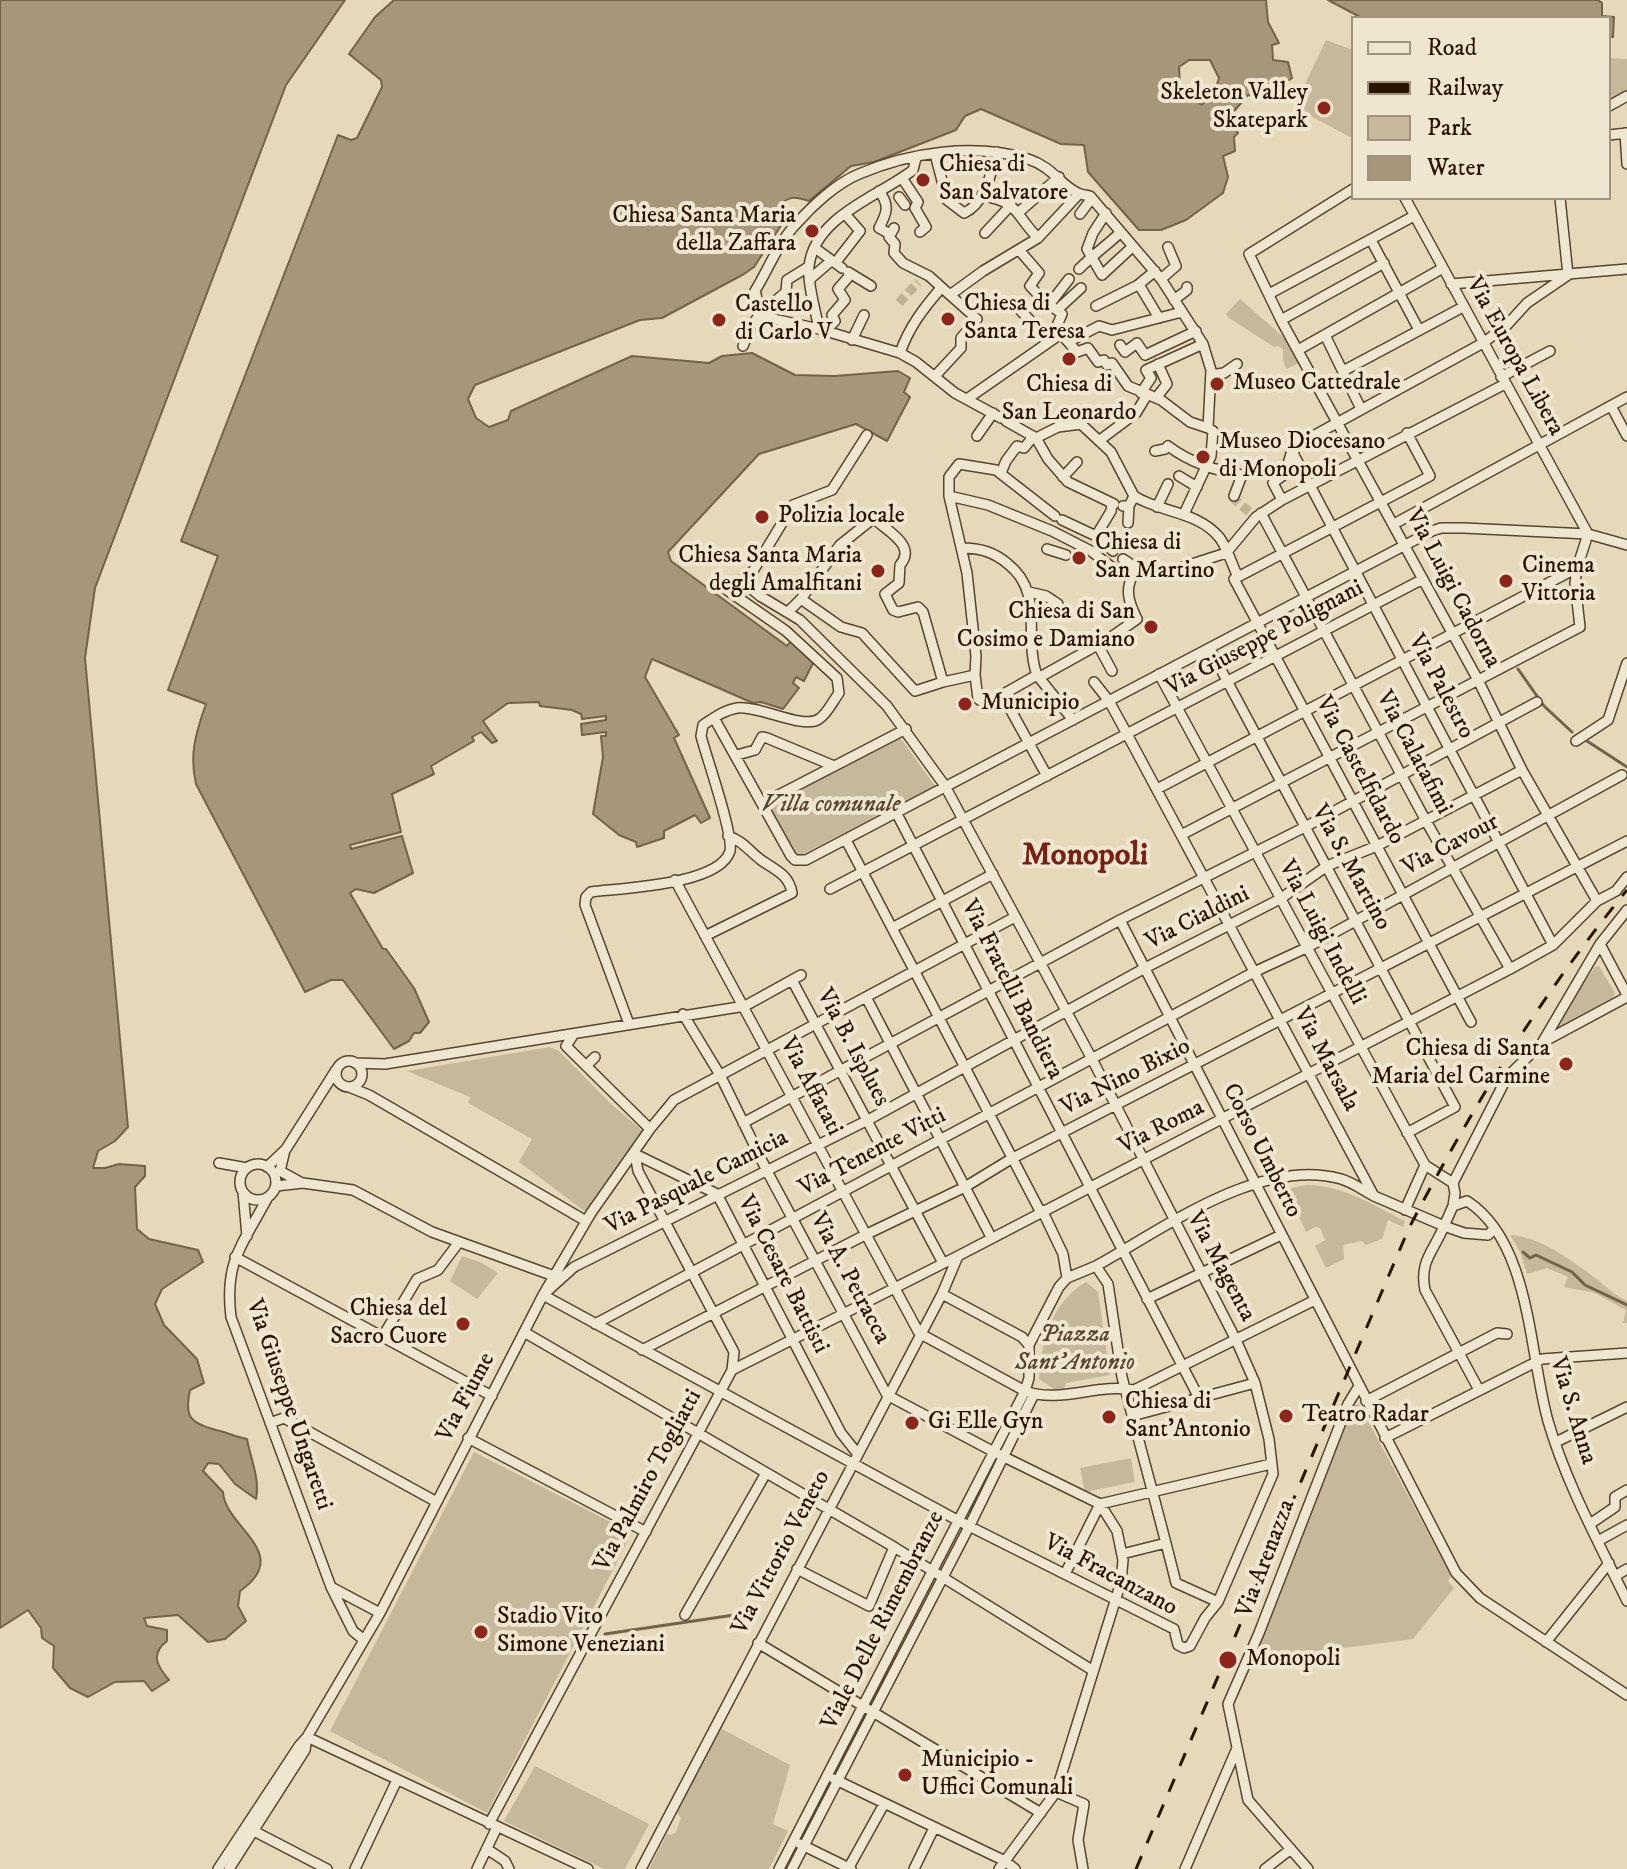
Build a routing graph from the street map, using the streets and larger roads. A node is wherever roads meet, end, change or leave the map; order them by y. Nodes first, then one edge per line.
1 (1626, 133) edge
2 (997, 152) junction
3 (935, 154) junction
4 (916, 158) junction
5 (1627, 164) edge
6 (1059, 177) junction
7 (902, 178) junction
8 (1351, 190) edge
9 (879, 191) junction
10 (1079, 194) junction
11 (982, 196) junction
12 (1092, 198) junction
13 (1406, 200) edge
14 (1560, 200) edge
15 (1015, 209) junction
16 (1106, 213) junction
17 (845, 214) junction
18 (1080, 214) dead end
19 (1414, 216) junction
20 (879, 228) junction
21 (860, 231) junction
22 (920, 232) dead end
23 (1121, 232) junction
24 (985, 233) dead end
25 (1038, 238) junction
26 (1371, 240) junction
27 (1168, 247) dead end
28 (815, 248) junction
29 (1132, 248) junction
30 (1020, 251) junction
31 (1091, 257) junction
32 (1384, 263) junction
33 (808, 267) junction
34 (842, 267) junction
35 (1443, 268) junction
36 (1079, 269) dead end
37 (1627, 269) edge
38 (1158, 275) junction
39 (1568, 275) junction
40 (810, 279) junction
41 (1069, 279) dead end
42 (1451, 284) junction
43 (871, 286) dead end
44 (1187, 287) dead end
45 (941, 288) junction
46 (1081, 288) dead end
47 (1141, 288) dead end
48 (1399, 291) junction
49 (1269, 294) junction
50 (950, 295) junction
51 (1174, 300) junction
52 (1096, 306) dead end
53 (1053, 307) junction
54 (1463, 307) junction
55 (1021, 311) dead end
56 (1182, 312) junction
57 (761, 313) junction
58 (864, 315) dead end
59 (1159, 318) junction
60 (1281, 320) junction
61 (822, 330) junction
62 (1419, 330) junction
63 (1196, 331) junction
64 (1062, 333) junction
65 (1325, 335) junction
66 (852, 340) junction
67 (1050, 341) junction
68 (1070, 341) junction
69 (745, 342) dead end
70 (1483, 343) junction
71 (1203, 344) junction
72 (1120, 345) dead end
73 (1298, 350) junction
74 (1550, 351) dead end
75 (900, 353) junction
76 (1158, 364) junction
77 (1237, 364) dead end
78 (1343, 371) junction
79 (1211, 375) junction
80 (935, 376) junction
81 (1503, 380) junction
82 (1148, 396) junction
83 (1627, 397) edge
84 (967, 399) junction
85 (1611, 406) junction
86 (1361, 409) junction
87 (1000, 417) junction
88 (1337, 422) junction
89 (1208, 428) junction
90 (1407, 433) junction
91 (867, 435) dead end
92 (977, 436) dead end
93 (1627, 436) edge
94 (1035, 438) junction
95 (1100, 440) junction
96 (1539, 446) junction
97 (1293, 447) junction
98 (1155, 451) dead end
99 (1358, 460) junction
100 (1077, 462) dead end
101 (1243, 463) dead end
102 (1207, 468) junction
103 (1001, 473) junction
104 (1242, 475) junction
105 (1179, 476) dead end
106 (1063, 477) junction
107 (1168, 484) dead end
108 (1197, 487) junction
109 (1310, 487) junction
110 (949, 496) junction
111 (1134, 496) junction
112 (1234, 496) dead end
113 (1282, 500) junction
114 (1381, 501) junction
115 (1119, 505) junction
116 (1157, 507) junction
117 (1184, 514) junction
118 (1257, 515) junction
119 (1128, 523) dead end
120 (1394, 524) junction
121 (1332, 529) junction
122 (1588, 534) junction
123 (1096, 536) junction
124 (1405, 545) junction
125 (1627, 545) edge
126 (962, 548) junction
127 (1047, 549) dead end
128 (1113, 551) dead end
129 (1226, 553) junction
130 (1284, 554) junction
131 (1066, 555) dead end
132 (1123, 559) dead end
133 (1577, 568) junction
134 (1355, 571) junction
135 (1134, 574) junction
136 (1236, 578) junction
137 (1423, 579) junction
138 (741, 580) junction
139 (1029, 592) junction
140 (1307, 598) junction
141 (801, 599) junction
142 (1058, 604) dead end
143 (1373, 605) junction
144 (788, 612) junction
145 (1258, 624) junction
146 (1325, 630) junction
147 (1453, 635) junction
148 (1098, 645) junction
149 (1210, 649) junction
150 (1275, 656) junction
151 (1403, 661) junction
152 (1627, 663) edge
153 (1112, 671) dead end
154 (1159, 674) junction
155 (975, 675) junction
156 (1038, 676) junction
157 (1478, 680) junction
158 (943, 682) junction
159 (1094, 682) dead end
160 (1227, 682) junction
161 (1355, 686) junction
162 (1003, 696) junction
163 (1109, 701) junction
164 (1537, 702) dead end
165 (1427, 706) junction
166 (1177, 708) junction
167 (1305, 713) junction
168 (714, 718) junction
169 (1073, 720) junction
170 (1499, 724) junction
171 (906, 729) junction
172 (1378, 731) junction
173 (1127, 734) junction
174 (1257, 738) junction
175 (1576, 741) dead end
176 (1029, 743) junction
177 (1451, 750) junction
178 (737, 755) junction
179 (1329, 757) junction
180 (1207, 763) junction
181 (834, 766) junction
182 (1522, 770) junction
183 (1622, 775) dead end
184 (1047, 776) junction
185 (1402, 776) junction
186 (1281, 782) junction
187 (945, 786) junction
188 (1157, 789) junction
189 (1474, 795) junction
190 (1353, 802) junction
191 (763, 803) junction
192 (1231, 808) junction
193 (897, 814) junction
194 (1549, 816) junction
195 (964, 819) junction
196 (1426, 821) junction
197 (1305, 827) junction
198 (1181, 835) junction
199 (728, 836) junction
200 (846, 840) junction
201 (1627, 841) edge
202 (1499, 843) junction
203 (914, 844) junction
204 (1377, 846) junction
205 (1254, 851) junction
206 (1327, 866) junction
207 (1452, 867) junction
208 (1578, 867) junction
209 (863, 872) junction
210 (993, 874) junction
211 (1627, 877) edge
212 (1202, 878) junction
213 (675, 880) junction
214 (830, 889) dead end
215 (1526, 894) junction
216 (1402, 895) junction
217 (1280, 899) junction
218 (942, 900) junction
219 (1597, 901) junction
220 (1627, 910) edge
221 (1015, 917) junction
222 (1480, 918) junction
223 (1120, 920) junction
224 (1356, 920) junction
225 (1229, 925) junction
226 (892, 928) junction
227 (705, 936) junction
228 (1429, 944) junction
229 (1600, 944) junction
230 (964, 945) junction
231 (1553, 945) junction
232 (1306, 948) junction
233 (1040, 964) junction
234 (1145, 968) junction
235 (1382, 968) junction
236 (1510, 969) junction
237 (914, 971) junction
238 (1254, 972) junction
239 (989, 992) junction
240 (1331, 994) junction
241 (1627, 996) edge
242 (866, 997) junction
243 (1457, 997) junction
244 (745, 1006) junction
245 (1065, 1012) junction
246 (683, 1014) junction
247 (938, 1018) junction
248 (1170, 1018) junction
249 (1281, 1020) junction
250 (817, 1022) junction
251 (1410, 1022) junction
252 (1471, 1022) dead end
253 (629, 1024) junction
254 (575, 1034) junction
255 (1015, 1040) junction
256 (890, 1043) junction
257 (1542, 1043) junction
258 (1360, 1048) junction
259 (766, 1049) junction
260 (595, 1057) dead end
261 (1092, 1059) junction
262 (355, 1063) junction
263 (385, 1064) junction
264 (1194, 1065) junction
265 (586, 1066) junction
266 (964, 1067) junction
267 (336, 1070) junction
268 (841, 1070) junction
269 (1311, 1074) junction
270 (720, 1075) junction
271 (360, 1078) junction
272 (345, 1086) junction
273 (1039, 1087) junction
274 (916, 1092) junction
275 (369, 1095) junction
276 (793, 1096) junction
277 (318, 1099) junction
278 (1115, 1106) junction
279 (989, 1115) junction
280 (868, 1120) junction
281 (1222, 1120) junction
282 (743, 1123) junction
283 (650, 1129) junction
284 (1063, 1133) junction
285 (1407, 1133) junction
286 (940, 1140) junction
287 (818, 1145) junction
288 (286, 1149) junction
289 (635, 1154) junction
290 (1011, 1159) junction
291 (1142, 1160) junction
292 (219, 1163) dead end
293 (892, 1165) junction
294 (1425, 1165) junction
295 (267, 1167) junction
296 (247, 1168) junction
297 (767, 1171) junction
298 (1454, 1179) junction
299 (303, 1183) junction
300 (1255, 1183) junction
301 (276, 1186) junction
302 (1090, 1186) junction
303 (965, 1187) junction
304 (243, 1191) junction
305 (842, 1192) junction
306 (717, 1194) junction
307 (1374, 1196) junction
308 (268, 1197) junction
309 (1453, 1206) junction
310 (1477, 1207) junction
311 (1405, 1210) junction
312 (916, 1211) junction
313 (1041, 1211) junction
314 (793, 1217) junction
315 (586, 1221) junction
316 (666, 1222) junction
317 (1174, 1222) junction
318 (1444, 1226) junction
319 (1494, 1229) junction
320 (865, 1235) junction
321 (1281, 1235) junction
322 (247, 1236) junction
323 (991, 1237) junction
324 (459, 1242) junction
325 (744, 1243) junction
326 (1122, 1251) junction
327 (958, 1256) junction
328 (235, 1257) junction
329 (815, 1261) junction
330 (943, 1263) junction
331 (1096, 1266) junction
332 (691, 1272) junction
333 (1200, 1273) junction
334 (554, 1276) junction
335 (1067, 1278) junction
336 (766, 1286) junction
337 (895, 1286) junction
338 (942, 1294) junction
339 (543, 1295) junction
340 (1147, 1299) junction
341 (1315, 1300) junction
342 (843, 1312) junction
343 (714, 1313) junction
344 (595, 1324) junction
345 (524, 1332) junction
346 (919, 1333) junction
347 (1507, 1334) dead end
348 (383, 1336) junction
349 (793, 1339) junction
350 (1236, 1340) junction
351 (1029, 1345) junction
352 (642, 1350) junction
353 (1459, 1352) junction
354 (1627, 1353) edge
355 (1535, 1362) junction
356 (1184, 1366) junction
357 (732, 1370) junction
358 (1255, 1383) junction
359 (1359, 1386) junction
360 (1125, 1389) junction
361 (1479, 1390) junction
362 (719, 1391) junction
363 (1030, 1392) junction
364 (887, 1395) junction
365 (492, 1396) junction
366 (1199, 1398) junction
367 (1366, 1401) junction
368 (1627, 1407) edge
369 (1132, 1416) junction
370 (270, 1423) junction
371 (699, 1431) junction
372 (468, 1438) junction
373 (1385, 1438) junction
374 (1556, 1442) junction
375 (857, 1453) junction
376 (998, 1454) junction
377 (851, 1464) junction
378 (1271, 1464) junction
379 (766, 1473) junction
380 (1153, 1490) junction
381 (1627, 1490) edge
382 (435, 1501) junction
383 (1100, 1504) junction
384 (829, 1508) junction
385 (957, 1520) junction
386 (1590, 1524) junction
387 (970, 1525) junction
388 (1627, 1525) edge
389 (646, 1532) junction
390 (1598, 1541) junction
391 (1166, 1543) junction
392 (894, 1547) junction
393 (1122, 1554) junction
394 (1609, 1563) junction
395 (797, 1569) junction
396 (1627, 1569) edge
397 (932, 1570) junction
398 (1065, 1574) junction
399 (1615, 1576) junction
400 (943, 1577) junction
401 (331, 1587) junction
402 (1114, 1601) junction
403 (1627, 1601) edge
404 (1218, 1602) junction
405 (380, 1613) junction
406 (685, 1615) dead end
407 (364, 1640) junction
408 (1546, 1642) junction
409 (758, 1643) junction
410 (1092, 1670) junction
411 (1627, 1695) edge
412 (863, 1705) junction
413 (873, 1711) junction
414 (307, 1737) junction
415 (1237, 1748) junction
416 (832, 1778) junction
417 (397, 1780) junction
418 (1056, 1792) junction
419 (884, 1804) junction
420 (1041, 1813) junction
421 (493, 1826) junction
422 (250, 1828) junction
423 (934, 1828) junction
424 (798, 1843) junction
425 (487, 1849) junction
426 (1291, 1849) junction
427 (1002, 1865) edge
428 (218, 1869) edge
429 (229, 1869) edge
430 (327, 1869) edge
431 (355, 1869) edge
432 (477, 1869) edge
433 (509, 1869) edge
434 (588, 1869) edge
435 (641, 1869) edge
436 (779, 1869) edge
437 (792, 1869) edge
438 (850, 1869) edge
439 (914, 1869) edge
440 (1015, 1869) edge
441 (1083, 1869) edge
442 (1185, 1869) edge
443 (1265, 1869) edge
444 (1308, 1869) edge

1 - 5 street
2 - 3 street
2 - 6 street
2 - 11 street
3 - 4 street
3 - 11 street
4 - 7 street
4 - 57 street
6 - 10 street
6 - 15 street
7 - 9 street
7 - 22 street
8 - 49 street, Via Luigi Cadorna
9 - 17 street
9 - 20 street
10 - 12 street
10 - 25 street
11 - 15 street
12 - 16 street
12 - 18 street
13 - 19 street, Via Europa Libera
14 - 39 street
15 - 24 street
15 - 25 street
16 - 23 street
16 - 31 street
17 - 21 street
17 - 28 street
19 - 26 street
19 - 35 street, Via Europa Libera
20 - 21 street
20 - 45 street
21 - 34 street
23 - 29 street
23 - 31 street
25 - 30 street
26 - 32 street
26 - 49 street
27 - 38 street
28 - 33 street
28 - 34 street
29 - 31 street
29 - 38 street
30 - 50 street
30 - 53 street
31 - 36 street
32 - 48 street
32 - 60 street
33 - 40 street
33 - 57 street
34 - 40 street
34 - 43 street
34 - 61 street
35 - 42 street, Via Europa Libera
35 - 48 street
37 - 39 street
38 - 51 street
38 - 52 street
39 - 42 street
39 - 70 street
40 - 61 street
41 - 53 street
42 - 54 street, Via Europa Libera
44 - 51 street
45 - 50 street
45 - 75 street
46 - 53 street
47 - 59 street
48 - 62 street
48 - 65 street
49 - 60 street, Via Luigi Cadorna
50 - 80 street
51 - 56 street
53 - 64 street
54 - 62 street
54 - 70 street, Via Europa Libera
55 - 67 street
56 - 59 street
56 - 63 street
57 - 61 street
57 - 69 street
58 - 66 street
59 - 68 street
60 - 73 street, Via Luigi Cadorna
61 - 66 street
62 - 78 street
63 - 71 street
63 - 72 street
64 - 67 street
64 - 68 street
65 - 73 street
65 - 78 street
66 - 75 street
67 - 84 street
68 - 82 street
70 - 81 street, Via Europa Libera
70 - 86 street
71 - 76 street
71 - 79 street
73 - 88 street, Via Luigi Cadorna
74 - 81 street
75 - 80 street
76 - 82 street
76 - 82 street
77 - 79 street
78 - 86 street
79 - 89 street
80 - 84 street
81 - 90 street
81 - 96 street, Via Europa Libera
82 - 89 street
82 - 95 street
83 - 85 street
84 - 87 street
85 - 93 street
85 - 96 street
86 - 88 street
87 - 92 street
87 - 94 street
88 - 97 street
88 - 99 street, Via Luigi Cadorna
89 - 102 street
90 - 99 street
90 - 114 street
91 - 138 street
94 - 95 street
94 - 103 street
94 - 106 street
95 - 111 street
96 - 120 street
96 - 122 street, Via Europa Libera
97 - 109 street, Via Palestro
97 - 113 street
98 - 102 street
99 - 109 street
99 - 114 street, Via Luigi Cadorna
100 - 106 street
101 - 104 street
102 - 104 street
102 - 108 street
103 - 110 street
103 - 123 street
104 - 112 street
105 - 108 street
106 - 115 street
107 - 116 street
108 - 117 street
109 - 113 street
109 - 121 street, Via Palestro
110 - 126 street
110 - 135 street
111 - 115 street
111 - 116 street, Via Castelfidardo
113 - 118 street
114 - 120 street, Via Luigi Cadorna
114 - 121 street
115 - 119 street
115 - 123 street
116 - 117 street, Via Castelfidardo
117 - 129 street, Via Castelfidardo
118 - 129 street
118 - 130 street, Via Calatafimi
120 - 124 street, Via Luigi Cadorna
121 - 130 street
121 - 134 street, Via Palestro
122 - 124 street
122 - 125 street
122 - 133 street
123 - 128 street
124 - 134 street
124 - 137 street, Via Luigi Cadorna
126 - 139 street
126 - 155 street
127 - 131 street
129 - 135 street
129 - 136 street, Via Castelfidardo
130 - 136 street
130 - 140 street, Via Calatafimi
132 - 135 street
133 - 147 street
133 - 157 street
134 - 140 street
134 - 143 street, Via Palestro
135 - 148 street
136 - 145 street, Via Castelfidardo
137 - 143 street, Via Giuseppe Polignani
137 - 147 street, Via Luigi Cadorna
138 - 144 street, Via Magenta
138 - 168 street
139 - 142 street
139 - 156 street
140 - 145 street
140 - 146 street, Via Calatafimi
141 - 144 street
141 - 158 street
141 - 158 street
143 - 146 street, Via Giuseppe Polignani
143 - 151 street, Via Palestro
144 - 171 street, Via Magenta
145 - 149 street
145 - 150 street, Via Castelfidardo
146 - 150 street, Via Giuseppe Polignani
146 - 161 street, Via Calatafimi
147 - 151 street
147 - 157 street, Via Luigi Cadorna
148 - 153 street
148 - 156 street
149 - 154 street
149 - 160 street, Via S. Martino
150 - 160 street, Via Giuseppe Polignani
150 - 167 street, Via Castelfidardo
151 - 161 street
151 - 165 street, Via Palestro
152 - 175 street
154 - 163 street
154 - 166 street, Via Luigi Indelli
155 - 158 street
155 - 162 street
156 - 162 street
156 - 169 street
157 - 165 street
157 - 170 street, Via Luigi Cadorna
159 - 163 street, Via Marsala
160 - 166 street, Via Giuseppe Polignani
160 - 174 street, Via S. Martino
161 - 167 street
161 - 172 street, Via Calatafimi
162 - 176 street
163 - 169 street
163 - 173 street, Via Marsala
164 - 170 street
165 - 172 street
165 - 177 street, Via Palestro
166 - 173 street, Via Giuseppe Polignani
166 - 180 street, Via Luigi Indelli
167 - 174 street
167 - 179 street, Via Castelfidardo
168 - 178 street
168 - 199 street
169 - 176 street
170 - 177 street
170 - 182 street, Via Luigi Cadorna
171 - 181 street
171 - 187 street, Via Magenta
172 - 179 street
172 - 185 street, Via Calatafimi
173 - 184 street, Via Giuseppe Polignani
173 - 188 street, Via Marsala
174 - 180 street
174 - 186 street, Via S. Martino
176 - 184 street
176 - 187 street
177 - 185 street
177 - 189 street, Via Palestro
178 - 181 street
178 - 191 street
179 - 186 street
179 - 190 street, Via Castelfidardo
180 - 188 street
180 - 192 street, Via Luigi Indelli
181 - 191 street
182 - 189 street, Via Cialdini
182 - 194 street, Via Luigi Cadorna
183 - 194 street, Via Cavour
184 - 195 street, Via Giuseppe Polignani
185 - 190 street
185 - 196 street, Via Calatafimi
186 - 192 street
186 - 197 street, Via S. Martino
187 - 193 street
187 - 195 street, Via Magenta
188 - 198 street, Via Marsala
189 - 196 street, Via Cialdini
189 - 202 street, Via Palestro
190 - 197 street
190 - 204 street, Via Castelfidardo
191 - 200 street
192 - 198 street
192 - 205 street, Via Luigi Indelli
193 - 200 street
193 - 203 street, Via Fratelli Bandiera
194 - 202 street, Via Cavour
194 - 208 street, Via Luigi Cadorna
195 - 203 street, Via Giuseppe Polignani
195 - 210 street, Via Magenta
196 - 204 street, Via Cialdini
196 - 207 street, Via Calatafimi
197 - 205 street
197 - 206 street, Via S. Martino
198 - 212 street, Via Marsala
199 - 213 street
199 - 227 street
200 - 209 street
201 - 208 street, Via Nino Bixio
202 - 207 street, Via Cavour
202 - 215 street, Via Palestro
203 - 209 street, Via Giuseppe Polignani
203 - 218 street, Via Fratelli Bandiera
204 - 206 street, Via Cialdini
204 - 216 street, Via Castelfidardo
205 - 212 street
205 - 217 street, Via Luigi Indelli
206 - 217 street, Via Cialdini
206 - 224 street, Via S. Martino
207 - 216 street, Via Cavour
207 - 222 street, Via Calatafimi
208 - 215 street, Via Nino Bixio
208 - 219 street, Via Luigi Cadorna
209 - 214 street, Via Giuseppe Polignani
209 - 226 street
210 - 218 street
210 - 221 street, Via Magenta
211 - 219 street, Via Roma
212 - 223 street
212 - 225 street, Via Marsala
213 - 227 street, Via Affatati
213 - 253 street
215 - 222 street, Via Nino Bixio
215 - 231 street, Via Palestro
216 - 224 street, Via Cavour
216 - 228 street, Via Castelfidardo
217 - 225 street, Via Cialdini
217 - 232 street, Via Luigi Indelli
218 - 226 street
218 - 230 street, Via Fratelli Bandiera
219 - 231 street, Via Roma
220 - 229 street
221 - 230 street, Via Fiume
221 - 233 street, Via Magenta
222 - 228 street, Via Nino Bixio
222 - 236 street, Via Calatafimi
223 - 233 street
223 - 234 street, Corso Umberto
224 - 232 street, Via Cavour
224 - 235 street, Via S. Martino
225 - 234 street, Via Cialdini
225 - 238 street, Via Marsala
226 - 237 street
227 - 244 street, Via Affatati
228 - 235 street, Via Nino Bixio
228 - 243 street, Via Castelfidardo
229 - 241 street
229 - 257 street
230 - 237 street, Via Fiume
230 - 239 street, Via Fratelli Bandiera
231 - 236 street, Via Roma
232 - 238 street, Via Cavour
232 - 240 street, Via Luigi Indelli
233 - 239 street
233 - 245 street, Via Magenta
234 - 245 street, Via Cialdini
234 - 248 street, Corso Umberto
235 - 240 street, Via Nino Bixio
235 - 251 street, Via S. Martino
236 - 243 street, Via Roma
237 - 242 street, Via Fiume
237 - 247 street
238 - 248 street, Via Cavour
238 - 249 street, Via Marsala
239 - 247 street
239 - 255 street, Via Fratelli Bandiera
240 - 249 street, Via Nino Bixio
240 - 258 street, Via Luigi Indelli
241 - 257 street
242 - 250 street, Via Fiume
242 - 256 street
243 - 251 street, Via Roma
243 - 252 street, Via Castelfidardo
244 - 246 street
244 - 250 street, Via B. Isplues
244 - 259 street, Via Affatati
245 - 255 street, Via Cialdini
245 - 261 street, Via Magenta
246 - 253 street
246 - 270 street, Via A. Petracca
247 - 256 street
247 - 266 street
248 - 261 street, Via Tenente Vitti
248 - 264 street, Corso Umberto
249 - 264 street, Via Nino Bixio
249 - 269 street, Via Marsala
250 - 259 street, Via Fiume
250 - 268 street, Via B. Isplues
251 - 258 street, Via Roma
251 - 285 street, Via S. Martino
253 - 254 street
254 - 263 street
254 - 265 street
255 - 266 street, Via Pasquale Camicia
255 - 273 street, Via Fratelli Bandiera
256 - 268 street
256 - 274 street
257 - 298 street
258 - 269 street, Via Roma
258 - 285 street, Via Luigi Indelli
259 - 270 street, Via Fiume
259 - 276 street, Via Affatati
260 - 265 street
261 - 273 street, Via Tenente Vitti
261 - 278 street, Via Magenta
262 - 263 street
262 - 267 street
262 - 271 street
263 - 271 street
264 - 278 street, Via Nino Bixio
264 - 281 street, Corso Umberto
265 - 283 street
266 - 274 street, Via Pasquale Camicia
266 - 279 street
267 - 272 street
267 - 277 street
268 - 276 street
268 - 280 street, Via B. Isplues
269 - 281 street, Via Roma
269 - 307 street, Via Marsala
270 - 282 street, Via A. Petracca
270 - 283 street, Via Fiume
271 - 272 street
271 - 275 street
272 - 275 street
272 - 277 street
273 - 279 street, Via Tenente Vitti
273 - 284 street, Via Fratelli Bandiera
274 - 280 street, Via Pasquale Camicia
274 - 286 street
275 - 315 street
276 - 282 street
276 - 287 street, Via Affatati
277 - 288 street
278 - 284 street, Via Nino Bixio
278 - 291 street, Via Magenta
279 - 286 street, Via Tenente Vitti
279 - 290 street
280 - 287 street, Via Pasquale Camicia
280 - 293 street, Via B. Isplues
281 - 291 street, Via Roma
281 - 300 street, Corso Umberto
282 - 297 street, Via A. Petracca
283 - 289 street, Via Fiume
284 - 290 street, Via Nino Bixio
284 - 302 street, Via Fratelli Bandiera
285 - 294 street, Via Luigi Indelli
286 - 293 street, Via Tenente Vitti
286 - 303 street
287 - 297 street, Via Pasquale Camicia
287 - 305 street, Via Affatati
288 - 295 street
288 - 299 street
289 - 306 street, Via Cesare Battisti
289 - 315 street, Via Fiume
289 - 316 street
290 - 303 street, Via Nino Bixio
290 - 313 street
291 - 302 street, Via Roma
291 - 317 street, Via Magenta
292 - 296 street
293 - 305 street, Via Tenente Vitti
293 - 312 street, Via B. Isplues
294 - 298 street
294 - 311 street
295 - 296 street
295 - 301 street
296 - 304 street
297 - 306 street, Via Pasquale Camicia
297 - 314 street, Via A. Petracca
298 - 309 street
298 - 310 street, Via S. Anna
299 - 301 street
299 - 324 street
300 - 307 street
300 - 317 street
300 - 321 street, Corso Umberto
301 - 308 street
302 - 313 street, Via Roma
302 - 326 street, Via Fratelli Bandiera
303 - 312 street, Via Nino Bixio
303 - 323 street
304 - 308 street
304 - 322 street
305 - 314 street, Via Tenente Vitti
305 - 320 street, Via Affatati
306 - 316 street, Via Pasquale Camicia
306 - 325 street, Via Cesare Battisti
307 - 311 street
308 - 322 street, Via Giuseppe Ungaretti
309 - 310 street
309 - 318 street
310 - 319 street, Via S. Anna
311 - 318 street
312 - 320 street, Via Nino Bixio
312 - 330 street, Via B. Isplues
313 - 323 street, Via Roma
313 - 335 street
314 - 325 street, Via Tenente Vitti
314 - 329 street, Via A. Petracca
315 - 334 street, Via Fiume
316 - 332 street
316 - 339 street, Via Pasquale Camicia
317 - 326 street
317 - 333 street, Via Magenta
318 - 319 street
318 - 353 street
319 - 355 street, Via S. Anna
320 - 329 street, Via Nino Bixio
320 - 337 street, Via Affatati
321 - 333 street
321 - 341 street, Corso Umberto
322 - 328 street, Via Giuseppe Ungaretti
323 - 327 street, Via Roma
324 - 334 street
324 - 348 street
325 - 332 street, Via Tenente Vitti
325 - 336 street, Via Cesare Battisti
326 - 331 street
326 - 340 street, Via Fratelli Bandiera
327 - 330 street, Via Roma
327 - 338 street, Via Vittorio Veneto
328 - 348 street
328 - 370 street, Via Giuseppe Ungaretti
329 - 336 street, Via Nino Bixio
329 - 342 street, Via A. Petracca
330 - 337 street, Via Roma
331 - 335 street
331 - 360 street
332 - 343 street
332 - 344 street, Via Tenente Vitti
333 - 340 street
333 - 350 street, Via Magenta
334 - 339 street, Via Fiume
335 - 351 street
336 - 343 street, Via Nino Bixio
336 - 349 street, Via Cesare Battisti
337 - 342 street, Via Roma
337 - 346 street, Via Affatati
338 - 346 street, Via Vittorio Veneto
338 - 351 street
339 - 344 street, Via Fracanzano
339 - 345 street, Via Fiume
340 - 356 street, Via Fratelli Bandiera
341 - 350 street
341 - 359 street, Corso Umberto
342 - 349 street, Via Roma
342 - 364 street, Via A. Petracca
343 - 352 street, Via Nino Bixio
343 - 357 street
344 - 352 street, Via Fracanzano
345 - 365 street, Via Fiume
345 - 371 street
346 - 363 street
346 - 364 street, Via Vittorio Veneto
347 - 353 street
348 - 365 street
349 - 357 street, Via Roma
349 - 375 street, Via Cesare Battisti
350 - 356 street
350 - 358 street, Via Magenta
351 - 363 street
352 - 362 street, Via Fracanzano
353 - 361 street
353 - 367 street
354 - 355 street
355 - 361 street
355 - 374 street, Via S. Anna
356 - 360 street
356 - 366 street, Via Fratelli Bandiera
357 - 362 street, Via Palmiro Togliatti
358 - 366 street
358 - 378 street, Via Magenta
359 - 367 street, Corso Umberto
359 - 415 street, Via Arenazza
360 - 363 street
360 - 369 street
361 - 373 street
362 - 371 street, Via Palmiro Togliatti
362 - 377 street, Via Fracanzano
363 - 376 street, Viale Delle Rimembranze
364 - 375 street, Via Vittorio Veneto
364 - 376 street
365 - 372 street, Via Fiume
366 - 369 street
367 - 373 street, Corso Umberto
368 - 374 street
369 - 380 street
370 - 382 street
370 - 401 street, Via Giuseppe Ungaretti
371 - 379 street
371 - 389 street, Via Palmiro Togliatti
372 - 382 street, Via Fiume
372 - 389 street
373 - 408 street, Corso Umberto
374 - 386 street, Via S. Anna
375 - 377 street, Via Vittorio Veneto
376 - 383 street
376 - 385 street, Viale Delle Rimembranze
376 - 387 street, Viale Delle Rimembranze
377 - 384 street, Via Vittorio Veneto
377 - 385 street, Via Fracanzano
378 - 380 street
378 - 404 street, Via Magenta
379 - 384 street
379 - 406 street
380 - 383 street
380 - 391 street
381 - 386 street
382 - 405 street, Via Fiume
383 - 393 street
383 - 398 street
384 - 392 street
384 - 395 street, Via Vittorio Veneto
385 - 387 street, Via Fracanzano
385 - 397 street, Viale Delle Rimembranze
386 - 390 street, Via S. Anna
387 - 398 street, Via Fracanzano
387 - 400 street, Viale Delle Rimembranze
388 - 390 street
389 - 421 street, Via Palmiro Togliatti
390 - 394 street, Via S. Anna
391 - 393 street
391 - 404 street
392 - 395 street
392 - 397 street
393 - 402 street
394 - 399 street, Via S. Anna
394 - 408 street
395 - 409 street, Via Vittorio Veneto
396 - 399 street
397 - 400 street
397 - 412 street, Viale Delle Rimembranze
398 - 402 street, Via Fracanzano
399 - 403 street, Via S. Anna
400 - 410 street
400 - 413 street, Viale Delle Rimembranze
401 - 405 street
401 - 407 street, Via Giuseppe Ungaretti
402 - 404 street, Via Fracanzano
402 - 410 street
405 - 407 street, Via Fiume
407 - 414 street, Via Fiume
408 - 411 street, Corso Umberto
409 - 412 street
409 - 435 street, Via Vittorio Veneto
410 - 418 street
412 - 413 street
412 - 416 street, Viale Delle Rimembranze
413 - 416 street, Viale Delle Rimembranze
413 - 420 street
414 - 417 street
414 - 422 street, Via Fiume
415 - 426 street, Via Arenazza
415 - 442 street
416 - 419 street
416 - 424 street, Viale Delle Rimembranze
417 - 421 street
417 - 431 street
418 - 420 street
418 - 441 street
419 - 423 street
419 - 438 street
420 - 427 street
421 - 425 street, Via Palmiro Togliatti
421 - 434 street
422 - 428 street
422 - 429 street
422 - 430 street
423 - 427 street
423 - 439 street
424 - 436 street, Viale Delle Rimembranze
424 - 437 street, Viale Delle Rimembranze
424 - 438 street
425 - 432 street, Via Palmiro Togliatti
425 - 433 street
426 - 443 street
426 - 444 street, Via Arenazza
427 - 440 street

